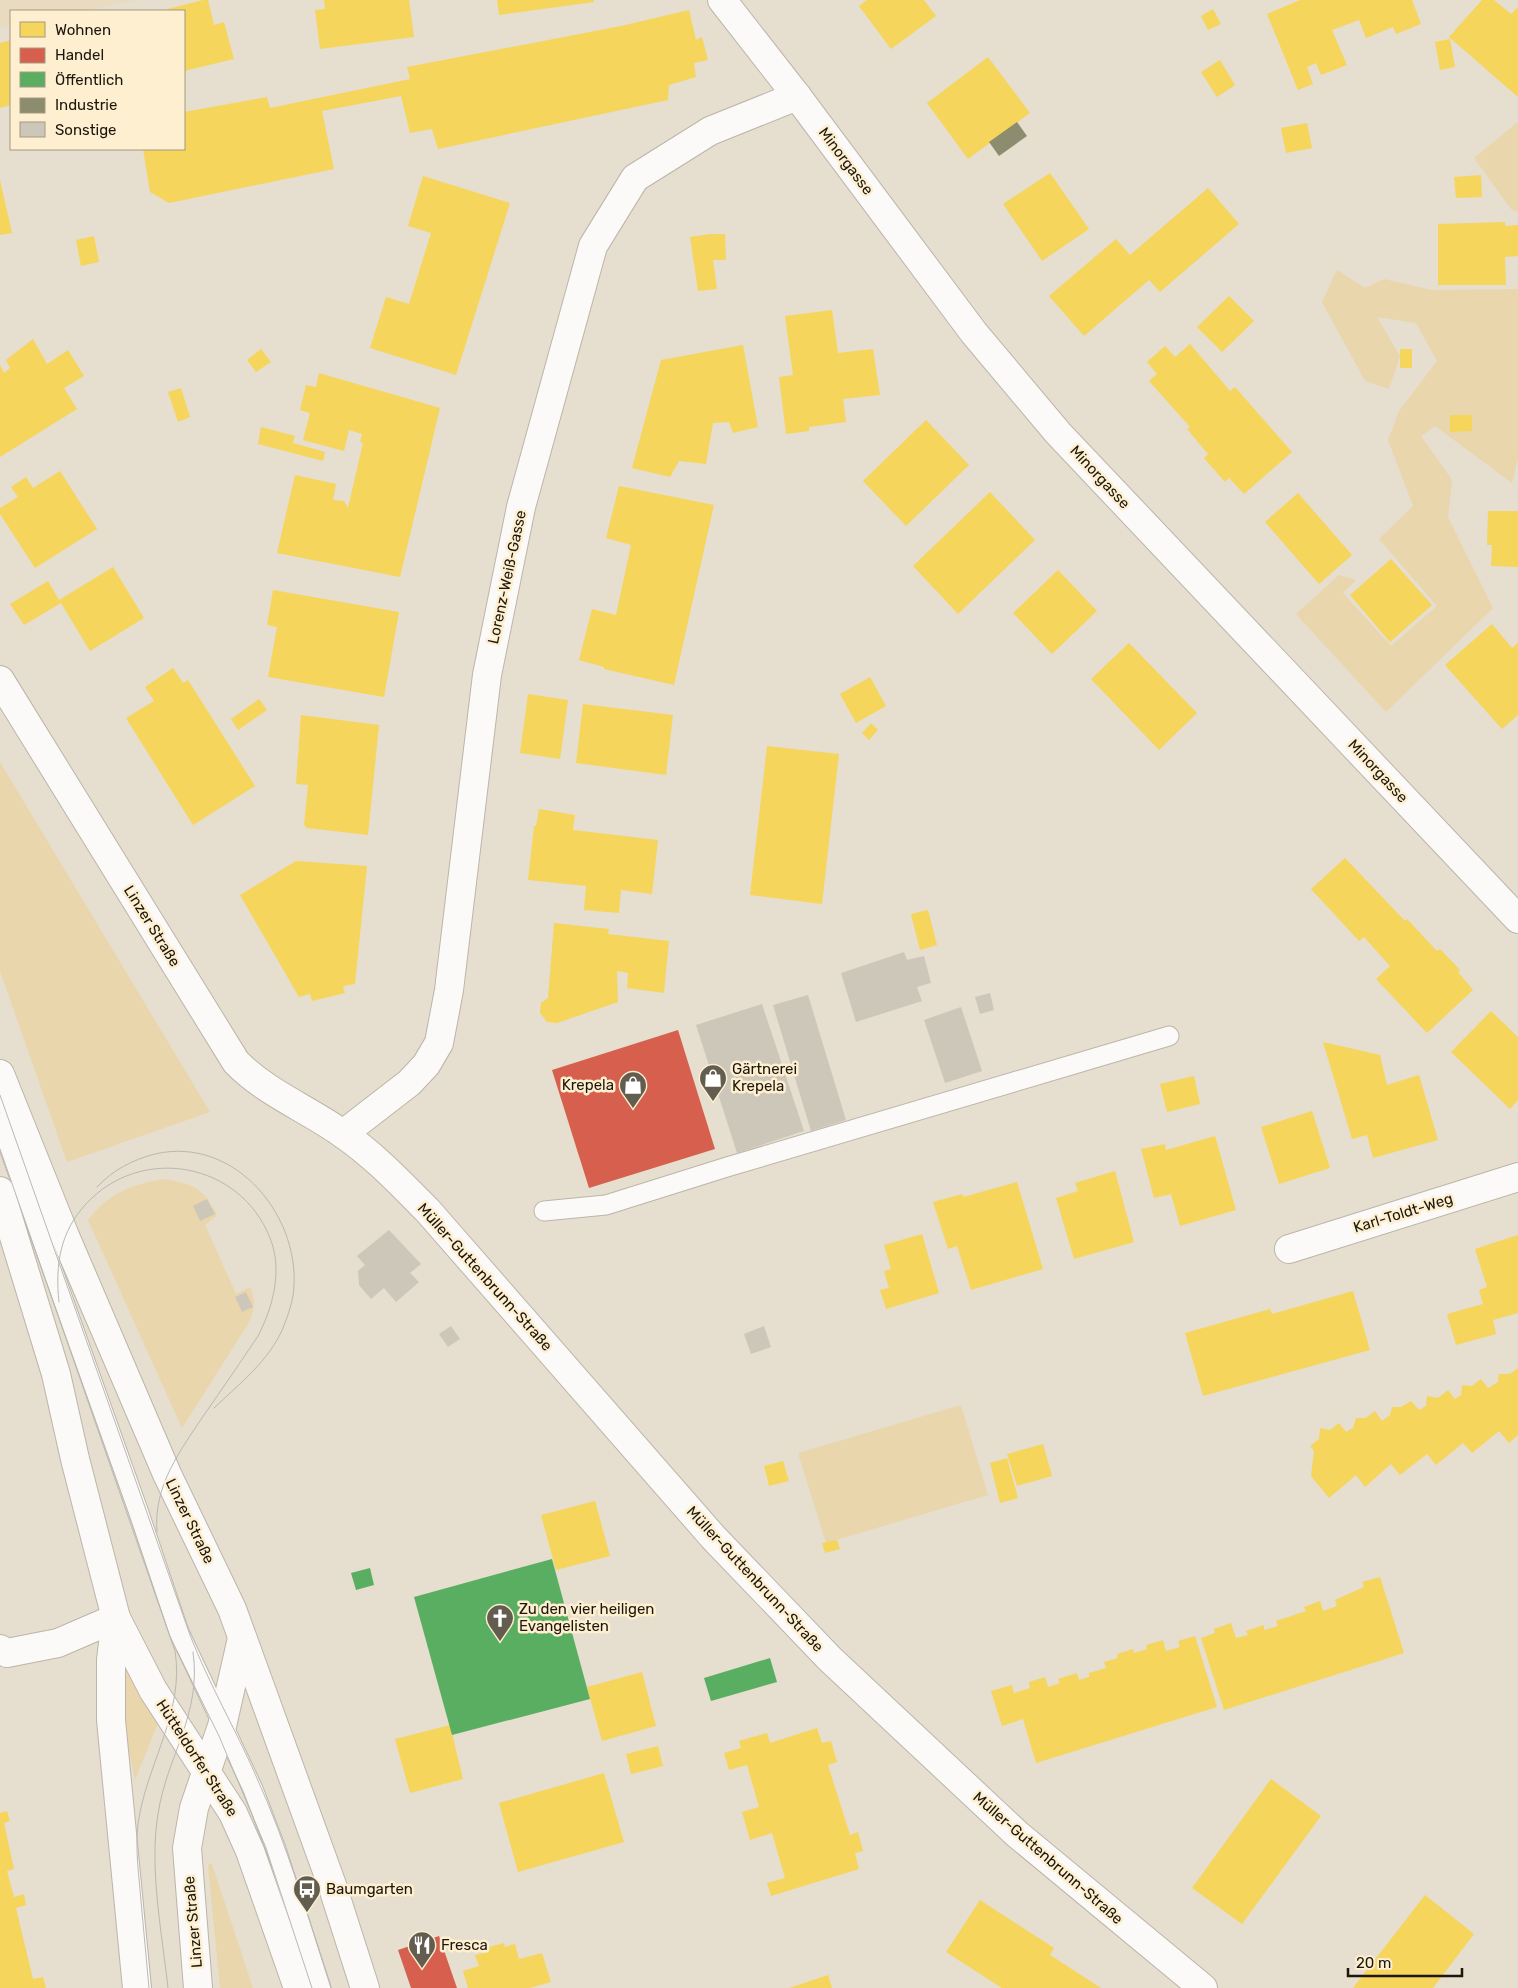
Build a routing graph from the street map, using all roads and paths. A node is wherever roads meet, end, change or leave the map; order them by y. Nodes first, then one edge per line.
1 (722, 0) edge
2 (797, 96) junction
3 (0, 680) edge
4 (1518, 919) edge
5 (1169, 1036) dead end
6 (0, 1074) edge
7 (0, 1122) edge
8 (343, 1134) junction
9 (1518, 1177) edge
10 (0, 1191) edge
11 (544, 1210) dead end
12 (4, 1219) edge
13 (1289, 1249) dead end
14 (116, 1618) junction
15 (242, 1636) junction
16 (0, 1649) edge
17 (222, 1726) junction
18 (208, 1773) junction
19 (137, 1988) edge
20 (198, 1988) edge
21 (298, 1988) edge
22 (321, 1988) edge
23 (365, 1988) edge
24 (1203, 1988) edge

1 - 2 main road, Minorgasse
2 - 4 main road, Minorgasse
2 - 8 main road, Lorenz-Weiß-Gasse
3 - 8 main road, Linzer Straße
5 - 11 lane
6 - 15 main road, Linzer Straße
7 - 17 lane
8 - 24 main road, Müller-Guttenbrunn-Straße
9 - 13 main road, Karl-Toldt-Weg
10 - 12 main road
12 - 14 main road
14 - 16 main road
14 - 18 main road, Hütteldorfer Straße
14 - 19 main road
15 - 17 main road, Linzer Straße
15 - 23 main road
17 - 18 main road, Linzer Straße
17 - 22 lane
18 - 20 main road, Linzer Straße
18 - 21 main road, Hütteldorfer Straße

